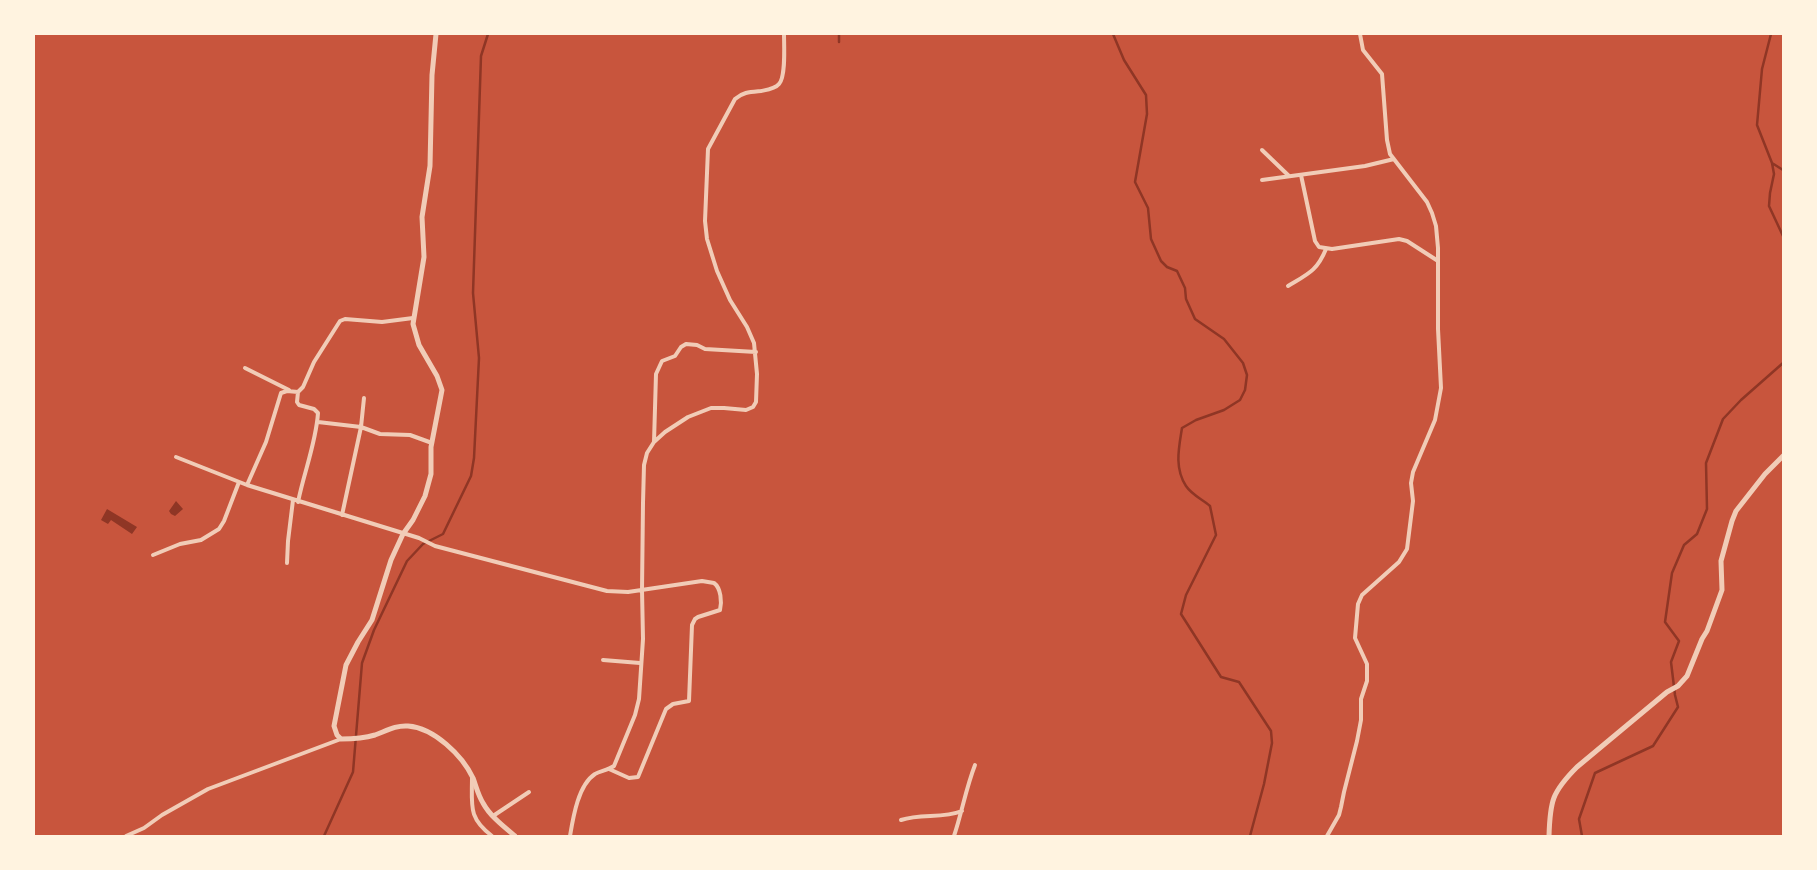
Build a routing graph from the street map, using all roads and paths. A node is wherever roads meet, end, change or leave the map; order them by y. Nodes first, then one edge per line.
1 (436, 34) edge
2 (784, 34) edge
3 (1360, 34) edge
4 (1262, 150) dead end
5 (1394, 159) junction
6 (1301, 175) junction
7 (1290, 176) junction
8 (1262, 180) dead end
9 (1326, 249) junction
10 (1438, 261) junction
11 (1288, 286) dead end
12 (413, 318) junction
13 (756, 352) junction
14 (245, 368) dead end
15 (291, 391) junction
16 (298, 392) junction
17 (364, 398) dead end
18 (318, 422) junction
19 (362, 427) junction
20 (654, 442) junction
21 (432, 443) junction
22 (1783, 456) edge
23 (176, 457) dead end
24 (239, 482) junction
25 (247, 485) junction
26 (293, 500) junction
27 (298, 502) junction
28 (342, 515) junction
29 (403, 534) junction
30 (153, 555) dead end
31 (287, 563) dead end
32 (642, 590) junction
33 (603, 660) dead end
34 (640, 663) junction
35 (340, 739) junction
36 (975, 765) dead end
37 (609, 769) junction
38 (472, 776) junction
39 (529, 792) dead end
40 (962, 811) junction
41 (493, 816) junction
42 (901, 820) dead end
43 (126, 836) edge
44 (492, 836) edge
45 (515, 836) edge
46 (570, 836) edge
47 (954, 836) edge
48 (1327, 836) edge
49 (1549, 836) edge

1 - 12 street
2 - 13 street
3 - 5 street
4 - 7 street
5 - 6 street
5 - 10 street
6 - 7 street
6 - 9 street
7 - 8 street
9 - 10 street
9 - 11 street
10 - 48 street
12 - 16 street
12 - 21 street
13 - 20 street
13 - 20 street
14 - 15 street
15 - 16 street
15 - 25 street
16 - 18 street
17 - 19 street
18 - 19 street
18 - 27 street
19 - 21 street
19 - 28 street
20 - 32 street
21 - 29 street
22 - 49 street
23 - 24 street
24 - 25 street
24 - 30 street
25 - 26 street
26 - 27 street
26 - 31 street
27 - 28 street
28 - 29 street
29 - 32 street
29 - 35 street
32 - 34 street
32 - 37 street
33 - 34 street
34 - 37 street
35 - 38 street
35 - 43 street
36 - 40 street
37 - 46 street
38 - 41 street
38 - 44 street
39 - 41 street
40 - 42 street
40 - 47 street
41 - 45 street

